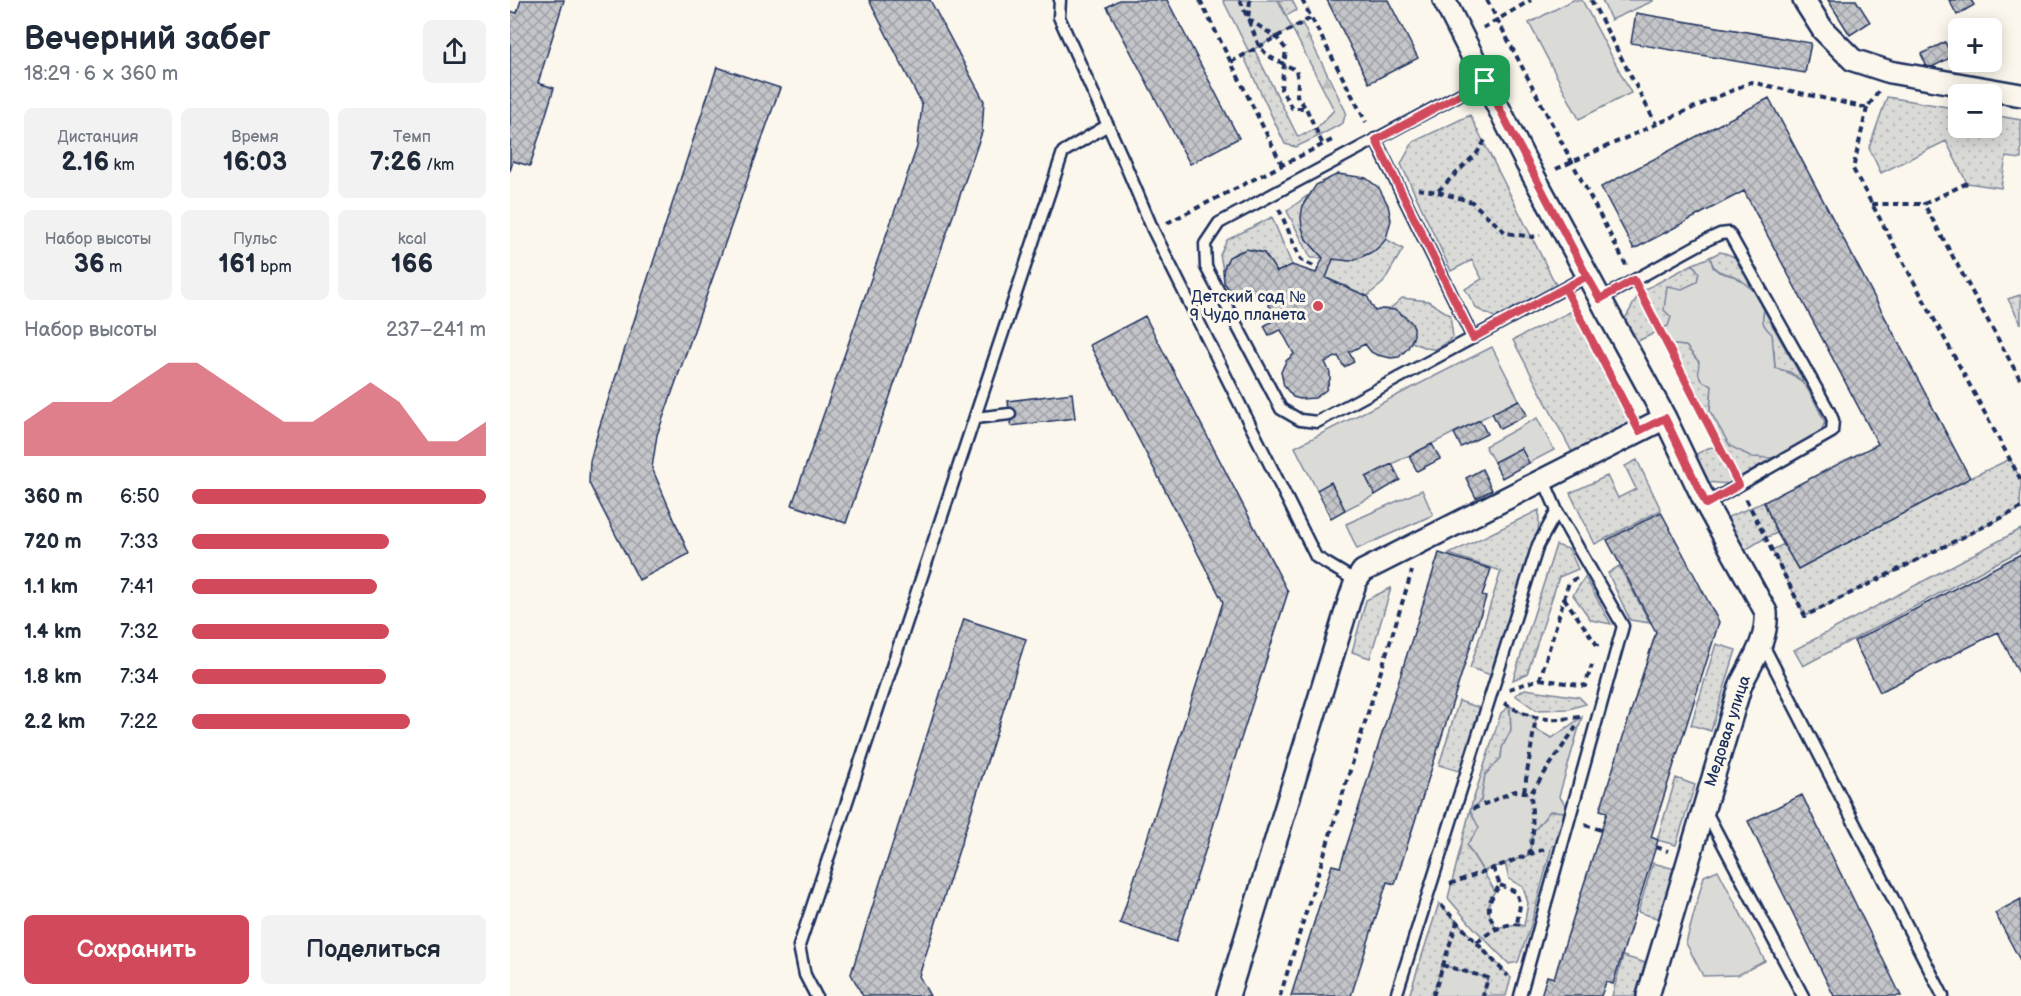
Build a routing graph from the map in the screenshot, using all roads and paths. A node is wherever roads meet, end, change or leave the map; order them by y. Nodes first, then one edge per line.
1 (1060, 0) edge
2 (1200, 0) edge
3 (1240, 0) edge
4 (1250, 0) edge
5 (1302, 0) edge
6 (1444, 0) edge
7 (1487, 0) edge
8 (1531, 0) edge
9 (1591, 0) edge
10 (1804, 0) edge
11 (1311, 18) junction
12 (1248, 19) junction
13 (1497, 20) junction
14 (1276, 37) junction
15 (1464, 39) junction
16 (1259, 46) junction
17 (1231, 62) junction
18 (1285, 65) junction
19 (1890, 72) junction
20 (1485, 81) junction
21 (2021, 95) edge
22 (1306, 108) junction
23 (1867, 108) junction
24 (1501, 113) junction
25 (1377, 117) dead end
26 (1366, 122) junction
27 (1656, 124) junction
28 (1108, 125) junction
29 (1358, 127) dead end
30 (1341, 136) dead end
31 (1376, 140) junction
32 (1323, 144) junction
33 (1572, 162) junction
34 (1282, 165) junction
35 (1536, 178) junction
36 (1967, 183) dead end
37 (1399, 187) junction
38 (1437, 192) junction
39 (1273, 194) junction
40 (1872, 204) junction
41 (1924, 204) junction
42 (1153, 230) junction
43 (1563, 230) junction
44 (1318, 268) dead end
45 (1587, 276) junction
46 (1634, 280) junction
47 (1565, 288) junction
48 (1600, 299) junction
49 (1473, 338) junction
50 (2021, 381) edge
51 (1010, 414) dead end
52 (975, 418) junction
53 (1665, 418) junction
54 (1639, 431) junction
55 (1543, 478) junction
56 (2021, 480) edge
57 (1739, 485) junction
58 (1706, 504) junction
59 (2021, 508) edge
60 (1557, 511) junction
61 (1409, 548) junction
62 (1590, 569) junction
63 (1356, 582) junction
64 (1564, 598) junction
65 (1764, 634) junction
66 (1540, 679) junction
67 (1491, 696) junction
68 (1536, 717) junction
69 (1524, 792) junction
70 (1531, 793) junction
71 (1704, 807) junction
72 (1454, 810) junction
73 (1563, 842) junction
74 (1529, 855) junction
75 (1493, 868) junction
76 (1500, 885) junction
77 (1429, 892) junction
78 (1457, 922) junction
79 (1517, 924) junction
80 (1496, 928) junction
81 (1538, 929) junction
82 (1477, 942) junction
83 (1442, 965) junction
84 (1520, 993) edge
85 (816, 996) edge
86 (1228, 996) edge
87 (1280, 996) edge
88 (1396, 996) edge
89 (1433, 996) edge
90 (1483, 996) edge
91 (1648, 996) edge
92 (1803, 996) edge
93 (1943, 996) edge

1 - 28 lane
2 - 17 path
3 - 12 path
4 - 12 path
5 - 11 path
6 - 15 street
7 - 13 path
8 - 13 path
9 - 27 path
10 - 19 street
11 - 14 path
11 - 26 path
12 - 14 path
12 - 16 path
13 - 15 path
13 - 33 path
14 - 16 path
14 - 18 path
15 - 20 street
16 - 17 path
16 - 18 path
17 - 34 path
18 - 22 path
18 - 22 path
19 - 21 street
19 - 23 path
20 - 24 street
20 - 31 lane
22 - 32 path
23 - 27 path
23 - 40 path
24 - 35 street
24 - 38 path
25 - 26 path
26 - 29 path
27 - 33 path
28 - 42 lane
28 - 52 lane
30 - 32 path
31 - 37 lane
31 - 39 lane
32 - 34 path
33 - 35 path
33 - 46 path
34 - 42 path
35 - 43 street
36 - 41 path
37 - 38 path
37 - 49 lane
38 - 43 path
39 - 44 path
39 - 49 lane
40 - 41 path
40 - 56 path
41 - 50 path
42 - 63 lane
43 - 45 street
45 - 47 lane
45 - 48 street
46 - 48 lane
46 - 57 path
46 - 57 lane
47 - 49 lane
47 - 54 path
48 - 53 street
51 - 52 lane
52 - 85 lane
53 - 54 street
53 - 58 street
54 - 55 street
55 - 60 lane
55 - 61 street
57 - 58 lane
57 - 59 path
58 - 65 street
60 - 62 lane
60 - 67 lane
61 - 63 street
61 - 87 path
62 - 64 path
62 - 73 lane
63 - 86 street
64 - 66 path
64 - 66 path
65 - 71 street, Медовая улица
65 - 93 lane
66 - 67 path
67 - 68 path
67 - 72 lane
68 - 69 path
68 - 70 path
69 - 70 path
69 - 72 path
70 - 74 path
71 - 91 street, Медовая улица
71 - 92 lane
72 - 77 lane
73 - 74 path
73 - 81 lane
74 - 75 path
75 - 76 path
75 - 77 path
76 - 79 path
76 - 80 path
77 - 78 path
77 - 88 lane
78 - 82 path
78 - 83 path
79 - 80 path
79 - 81 path
80 - 82 path
81 - 84 lane
82 - 84 path
83 - 89 path
83 - 90 path

